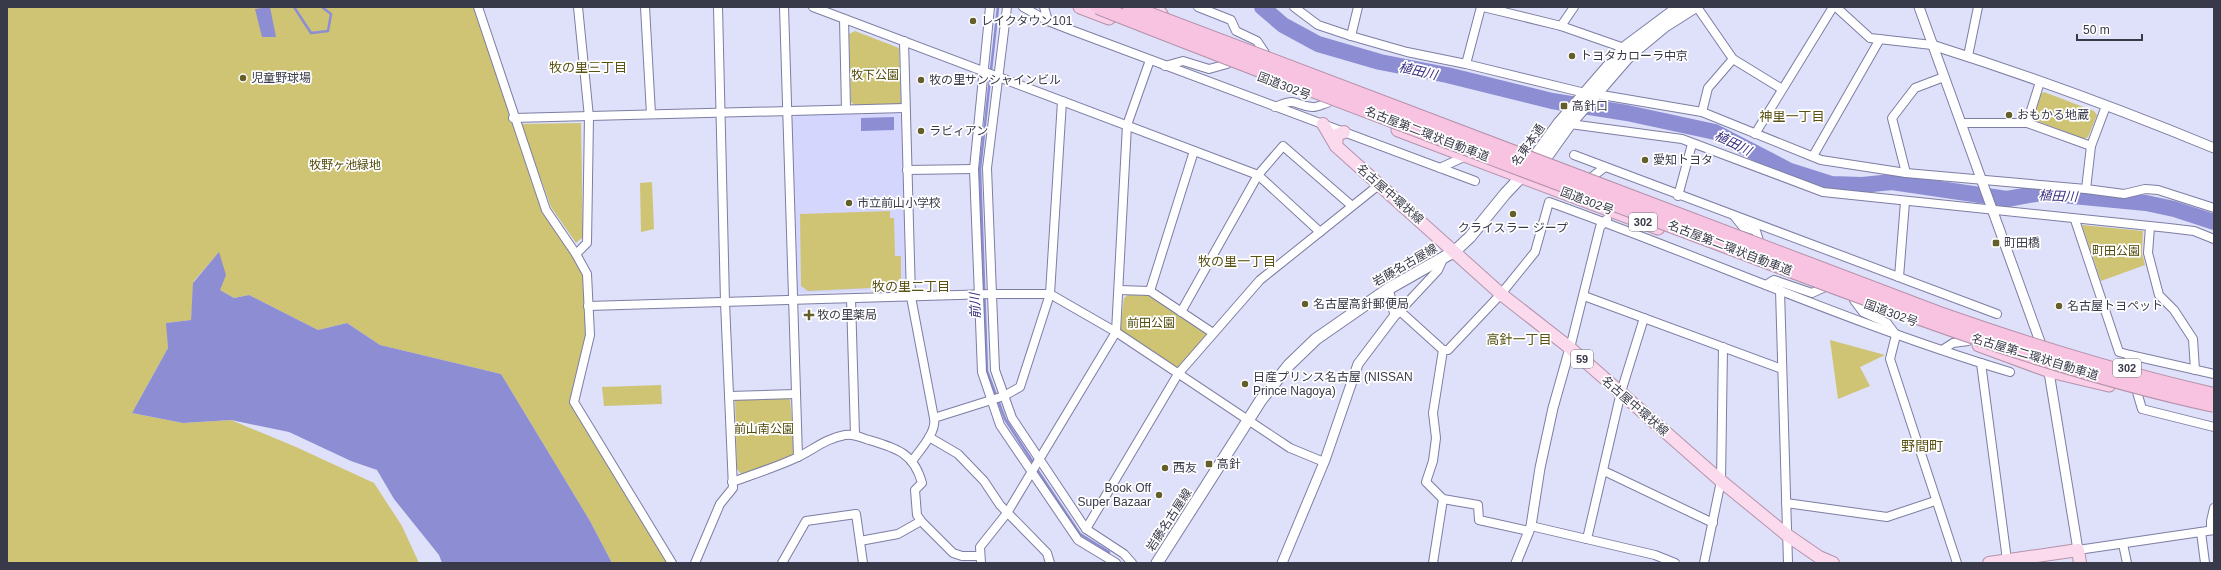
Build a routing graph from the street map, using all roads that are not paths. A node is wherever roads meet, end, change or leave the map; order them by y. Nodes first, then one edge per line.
1 (478, 7) edge
2 (578, 7) edge
3 (646, 7) edge
4 (718, 7) edge
5 (784, 7) edge
6 (813, 7) edge
7 (990, 7) edge
8 (1007, 7) edge
9 (1023, 7) edge
10 (1044, 7) edge
11 (1080, 7) edge
12 (1098, 7) edge
13 (1130, 7) edge
14 (1142, 7) edge
15 (1198, 7) edge
16 (1294, 7) edge
17 (1358, 7) edge
18 (1482, 7) edge
19 (1574, 7) edge
20 (1679, 7) edge
21 (1696, 7) edge
22 (1834, 7) edge
23 (1919, 7) edge
24 (1978, 7) edge
25 (1159, 11) edge
26 (844, 19) junction
27 (1048, 21) junction
28 (1561, 26) junction
29 (1351, 36) junction
30 (1880, 39) junction
31 (904, 41) junction
32 (1932, 45) junction
33 (1624, 48) junction
34 (1265, 54) junction
35 (1968, 56) junction
36 (1733, 59) junction
37 (1150, 60) junction
38 (1227, 64) junction
39 (1466, 64) junction
40 (1165, 66) junction
41 (985, 71) junction
42 (997, 75) junction
43 (1944, 77) junction
44 (2040, 82) junction
45 (1782, 89) junction
46 (1585, 93) junction
47 (1596, 94) junction
48 (1062, 101) junction
49 (1327, 103) junction
50 (1275, 106) junction
51 (2106, 106) junction
52 (905, 108) junction
53 (846, 109) junction
54 (788, 111) junction
55 (1702, 112) junction
56 (721, 113) junction
57 (651, 114) junction
58 (589, 117) junction
59 (514, 118) junction
60 (1961, 123) junction
61 (1323, 124) junction
62 (1564, 124) junction
63 (2027, 124) junction
64 (1127, 125) junction
65 (1344, 132) junction
66 (1755, 134) junction
67 (1692, 144) junction
68 (1336, 146) junction
69 (2091, 146) junction
70 (2214, 148) edge
71 (1194, 151) junction
72 (1574, 155) dead end
73 (1466, 156) junction
74 (1813, 156) junction
75 (1540, 157) junction
76 (1605, 167) junction
77 (1440, 168) junction
78 (974, 169) junction
79 (908, 170) junction
80 (1906, 173) junction
81 (1258, 175) junction
82 (1521, 177) junction
83 (1592, 177) junction
84 (1475, 181) dead end
85 (1983, 183) junction
86 (1380, 184) junction
87 (2086, 188) junction
88 (1678, 196) junction
89 (1905, 202) junction
90 (1352, 206) junction
91 (2214, 208) edge
92 (1992, 209) junction
93 (1608, 216) junction
94 (1735, 217) junction
95 (2075, 220) junction
96 (2150, 227) junction
97 (1320, 232) junction
98 (2214, 239) edge
99 (1759, 241) junction
100 (1456, 251) junction
101 (576, 254) junction
102 (1444, 257) junction
103 (1899, 278) junction
104 (1766, 285) junction
105 (1823, 288) junction
106 (1388, 289) junction
107 (1119, 290) junction
108 (1780, 290) junction
109 (1150, 291) junction
110 (991, 294) junction
111 (1050, 294) junction
112 (1501, 294) junction
113 (980, 295) junction
114 (1584, 296) junction
115 (911, 297) junction
116 (851, 299) junction
117 (793, 300) junction
118 (1854, 300) junction
119 (725, 302) junction
120 (588, 306) junction
121 (1181, 312) junction
122 (1398, 313) junction
123 (1997, 314) dead end
124 (1644, 318) junction
125 (1116, 332) junction
126 (1214, 333) junction
127 (1896, 335) junction
128 (1968, 341) junction
129 (2041, 344) junction
130 (1724, 347) junction
131 (1570, 348) junction
132 (1443, 350) junction
133 (1942, 350) junction
134 (2128, 361) junction
135 (1981, 363) junction
136 (1782, 369) junction
137 (2195, 370) junction
138 (2050, 371) junction
139 (2010, 372) dead end
140 (1178, 374) junction
141 (2214, 374) edge
142 (2214, 390) edge
143 (1621, 392) junction
144 (2137, 392) junction
145 (796, 394) junction
146 (2214, 395) edge
147 (729, 396) junction
148 (1003, 396) junction
149 (992, 399) junction
150 (2214, 405) edge
151 (2214, 411) edge
152 (934, 418) junction
153 (1249, 420) junction
154 (2214, 427) edge
155 (856, 435) junction
156 (929, 437) junction
157 (798, 457) junction
158 (1039, 460) junction
159 (912, 461) junction
160 (1324, 462) junction
161 (1033, 471) junction
162 (1604, 471) junction
163 (1721, 481) junction
164 (732, 482) junction
165 (1443, 499) junction
166 (1935, 501) junction
167 (1786, 503) junction
168 (2214, 508) edge
169 (1007, 513) junction
170 (921, 521) junction
171 (1713, 522) junction
172 (1530, 528) junction
173 (1086, 529) junction
174 (2213, 530) edge
175 (2201, 532) junction
176 (1787, 535) junction
177 (1587, 539) junction
178 (860, 541) junction
179 (2123, 544) junction
180 (2078, 550) junction
181 (980, 560) edge
182 (2007, 560) junction
183 (1114, 562) edge
184 (672, 563) edge
185 (695, 563) edge
186 (782, 563) edge
187 (863, 563) edge
188 (1050, 563) edge
189 (1132, 563) edge
190 (1157, 563) edge
191 (1282, 563) edge
192 (1433, 563) edge
193 (1516, 563) edge
194 (1675, 563) edge
195 (1704, 563) edge
196 (1788, 563) edge
197 (1833, 563) edge
198 (1957, 563) edge
199 (1989, 563) edge
200 (2080, 563) edge
201 (2127, 563) edge
202 (2205, 563) edge

1 - 59 street
2 - 58 street
3 - 57 street
4 - 56 street
5 - 54 street
6 - 26 street
7 - 41 street
8 - 42 street
9 - 27 street
10 - 27 street
11 - 38 highway, 国道302号 / 302
12 - 150 highway, 名古屋第二環状自動車道, bridge
13 - 146 highway, 名古屋第二環状自動車道, bridge
14 - 25 highway, 国道302号 / 302
15 - 34 street
16 - 29 street
17 - 29 street
18 - 28 street
18 - 39 street
19 - 28 street
20 - 33 main road, 名東本通
21 - 36 street
21 - 47 main road, 名東本通
22 - 30 street
22 - 45 street
23 - 32 street
24 - 35 street
25 - 34 highway, 国道302号 / 302
26 - 31 street
26 - 53 street
27 - 37 street
28 - 33 street
29 - 39 street
30 - 32 street
30 - 74 street
31 - 41 street
31 - 52 street
32 - 35 street
32 - 43 street
33 - 46 main road, 名東本通
34 - 75 highway, 国道302号 / 302
35 - 44 street
36 - 45 street
36 - 55 street
37 - 40 street
37 - 64 street
38 - 40 street
38 - 49 highway, 国道302号 / 302
39 - 46 street
40 - 50 street
41 - 42 street
41 - 78 street
42 - 48 street
42 - 110 street
43 - 60 street
43 - 80 street
44 - 51 street
44 - 63 street
45 - 66 street
46 - 62 main road, 名東本通
47 - 55 street
47 - 62 main road, 名東本通
48 - 64 street
48 - 111 street
49 - 50 street
49 - 73 highway, 国道302号 / 302
50 - 61 street
51 - 69 street
51 - 70 street
52 - 53 street
52 - 79 street
53 - 54 street
54 - 56 street
54 - 117 street
55 - 66 street
56 - 57 street
56 - 119 street
57 - 58 street
58 - 59 street
58 - 101 street
59 - 101 street
60 - 63 street
60 - 85 street
61 - 65 street
61 - 68 main road, 名古屋中環状線 / 59
62 - 67 street
62 - 75 main road, 名東本通
63 - 69 street
64 - 71 street
64 - 107 street
65 - 68 main road
65 - 77 street
66 - 74 street
67 - 88 street
67 - 89 street
68 - 86 main road, 名古屋中環状線 / 59
69 - 87 street
71 - 81 street
71 - 109 street
72 - 76 street
73 - 77 street
73 - 82 highway, 国道302号 / 302
74 - 80 street
75 - 82 main road, 名東本通
75 - 83 highway, 国道302号 / 302
76 - 83 street
76 - 88 street
77 - 84 street
78 - 79 street
78 - 113 street
79 - 115 street
80 - 85 street
81 - 90 street
81 - 97 street
81 - 121 street
82 - 93 highway, 国道302号 / 302
82 - 100 main road, 岩藤名古屋線
83 - 99 highway, 国道302号 / 302
85 - 87 street
85 - 92 street
86 - 90 street
86 - 100 main road, 名古屋中環状線 / 59
87 - 91 street
88 - 94 street
89 - 92 street
89 - 103 street
90 - 97 street
92 - 95 street
92 - 129 street
93 - 104 street
93 - 105 highway, 国道302号 / 302
93 - 112 street
93 - 114 street
94 - 99 street
94 - 103 street
95 - 96 street
95 - 134 street
96 - 98 street
96 - 137 street
97 - 126 street
99 - 129 highway, 国道302号 / 302
100 - 102 main road, 岩藤名古屋線
100 - 112 main road, 名古屋中環状線 / 59
101 - 120 street
102 - 106 main road, 岩藤名古屋線
102 - 122 street
103 - 123 street
104 - 105 street
104 - 108 street
105 - 118 highway, 国道302号 / 302
106 - 122 street
106 - 153 main road, 岩藤名古屋線
107 - 109 street
107 - 125 street
108 - 127 street
108 - 136 street
109 - 121 street
110 - 111 street
110 - 113 street
110 - 148 street
111 - 125 street
111 - 148 street
112 - 131 main road, 名古屋中環状線 / 59
112 - 132 street
113 - 115 street
113 - 149 street
114 - 124 street
114 - 131 street
115 - 116 street
115 - 152 street
116 - 117 street
116 - 155 street
117 - 119 street
117 - 145 street
118 - 127 street
118 - 128 highway, 国道302号 / 302
119 - 120 street
119 - 147 street
120 - 184 street
121 - 126 street
122 - 132 street
122 - 160 street
124 - 130 street
124 - 143 street
125 - 140 street
125 - 158 street
126 - 140 street
127 - 133 street
127 - 166 street
128 - 133 street
128 - 138 highway, 国道302号 / 302
129 - 134 highway, 国道302号 / 302
129 - 138 street
130 - 136 street
130 - 163 street
131 - 143 main road, 名古屋中環状線 / 59
131 - 172 street
132 - 165 street
133 - 135 street
134 - 137 street
134 - 142 highway, 国道302号 / 302
135 - 139 street
135 - 182 street
136 - 167 street
137 - 141 street
138 - 144 highway, 国道302号 / 302
138 - 180 street
140 - 153 street
140 - 173 street
143 - 162 street
143 - 163 main road, 名古屋中環状線 / 59
144 - 151 highway, 国道302号 / 302
144 - 154 street
145 - 147 street
145 - 157 street
147 - 164 street
148 - 149 street
148 - 158 street
149 - 152 street
149 - 161 street
152 - 156 street
153 - 160 street
153 - 190 main road, 岩藤名古屋線
155 - 157 street
155 - 159 street
156 - 159 street
156 - 169 street
157 - 164 street
158 - 161 street
158 - 173 street
159 - 170 street
160 - 191 street
161 - 169 street
161 - 183 street
162 - 171 street
162 - 177 street
163 - 171 street
163 - 176 main road, 名古屋中環状線 / 59
164 - 185 street
165 - 172 street
165 - 192 street
166 - 167 street
166 - 198 street
167 - 176 street
168 - 174 street
169 - 181 street
169 - 188 street
170 - 178 street
170 - 181 street
171 - 195 street
172 - 177 street
172 - 193 street
173 - 189 street
174 - 175 street
175 - 179 street
175 - 202 street
176 - 196 street
176 - 197 main road, 名古屋中環状線 / 59
177 - 194 street
178 - 186 street
178 - 187 street
179 - 180 street
179 - 201 street
180 - 182 main road
180 - 200 main road
182 - 199 main road

